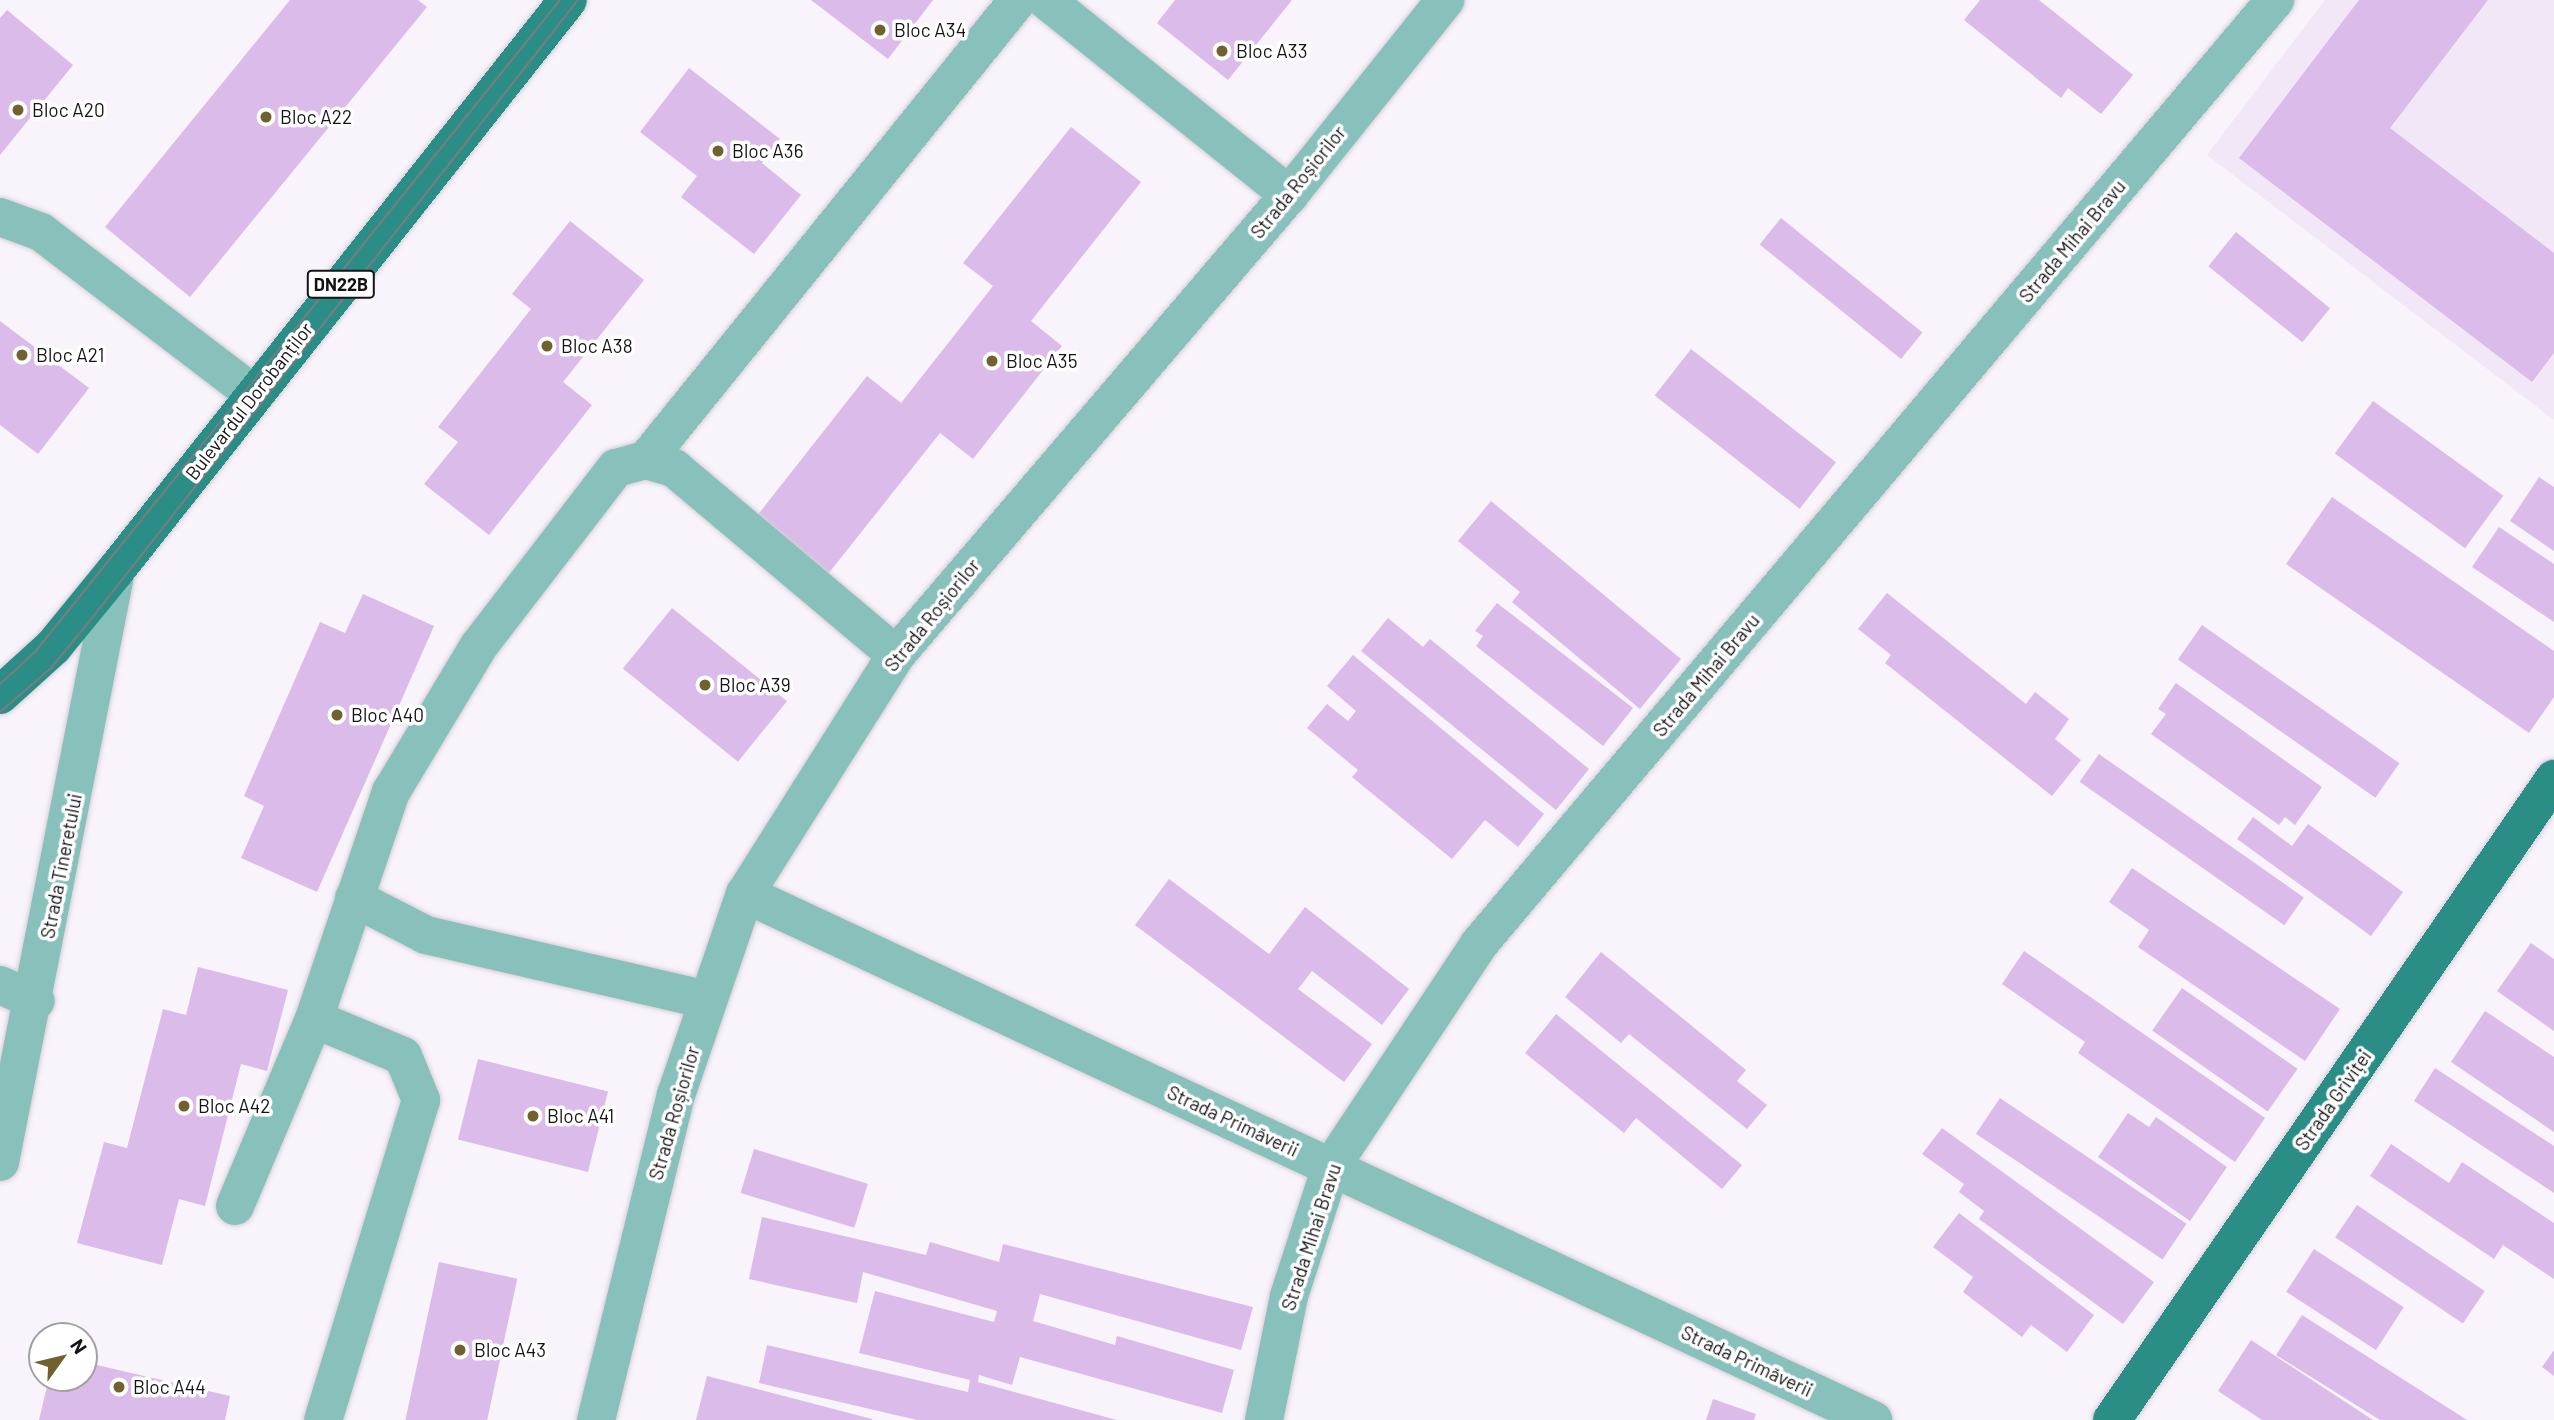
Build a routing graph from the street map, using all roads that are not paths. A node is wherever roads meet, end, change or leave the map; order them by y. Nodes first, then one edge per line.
1 (568, 0) edge
2 (1018, 0) edge
3 (1045, 0) edge
4 (1445, 0) edge
5 (2275, 0) edge
6 (1289, 195) junction
7 (0, 217) edge
8 (254, 394) junction
9 (646, 460) junction
10 (116, 570) junction
11 (896, 655) junction
12 (0, 695) edge
13 (2554, 779) edge
14 (745, 894) junction
15 (354, 898) junction
16 (0, 985) edge
17 (708, 1000) junction
18 (36, 1001) junction
19 (314, 1019) junction
20 (0, 1162) edge
21 (1331, 1167) junction
22 (235, 1206) dead end
23 (323, 1420) edge
24 (596, 1420) edge
25 (1264, 1420) edge
26 (1874, 1420) edge
27 (2112, 1420) edge

1 - 8 main road, Bulevardul Dorobanților / DN22B
2 - 9 street
3 - 6 street
4 - 6 street, Strada Roșiorilor
5 - 21 street, Strada Mihai Bravu
6 - 11 street, Strada Roșiorilor
7 - 8 street
8 - 10 main road, Bulevardul Dorobanților / DN22B
9 - 11 street
9 - 15 street
10 - 12 main road, Bulevardul Dorobanților / DN22B
10 - 18 street, Strada Tineretului
11 - 14 street, Strada Roșiorilor
13 - 27 main road, Strada Griviței
14 - 17 street, Strada Roșiorilor
14 - 21 street, Strada Primăverii
15 - 17 street
15 - 19 street
16 - 18 street
17 - 24 street, Strada Roșiorilor
18 - 20 street, Strada Tineretului
19 - 22 street
19 - 23 street
21 - 25 street, Strada Mihai Bravu
21 - 26 street, Strada Primăverii

